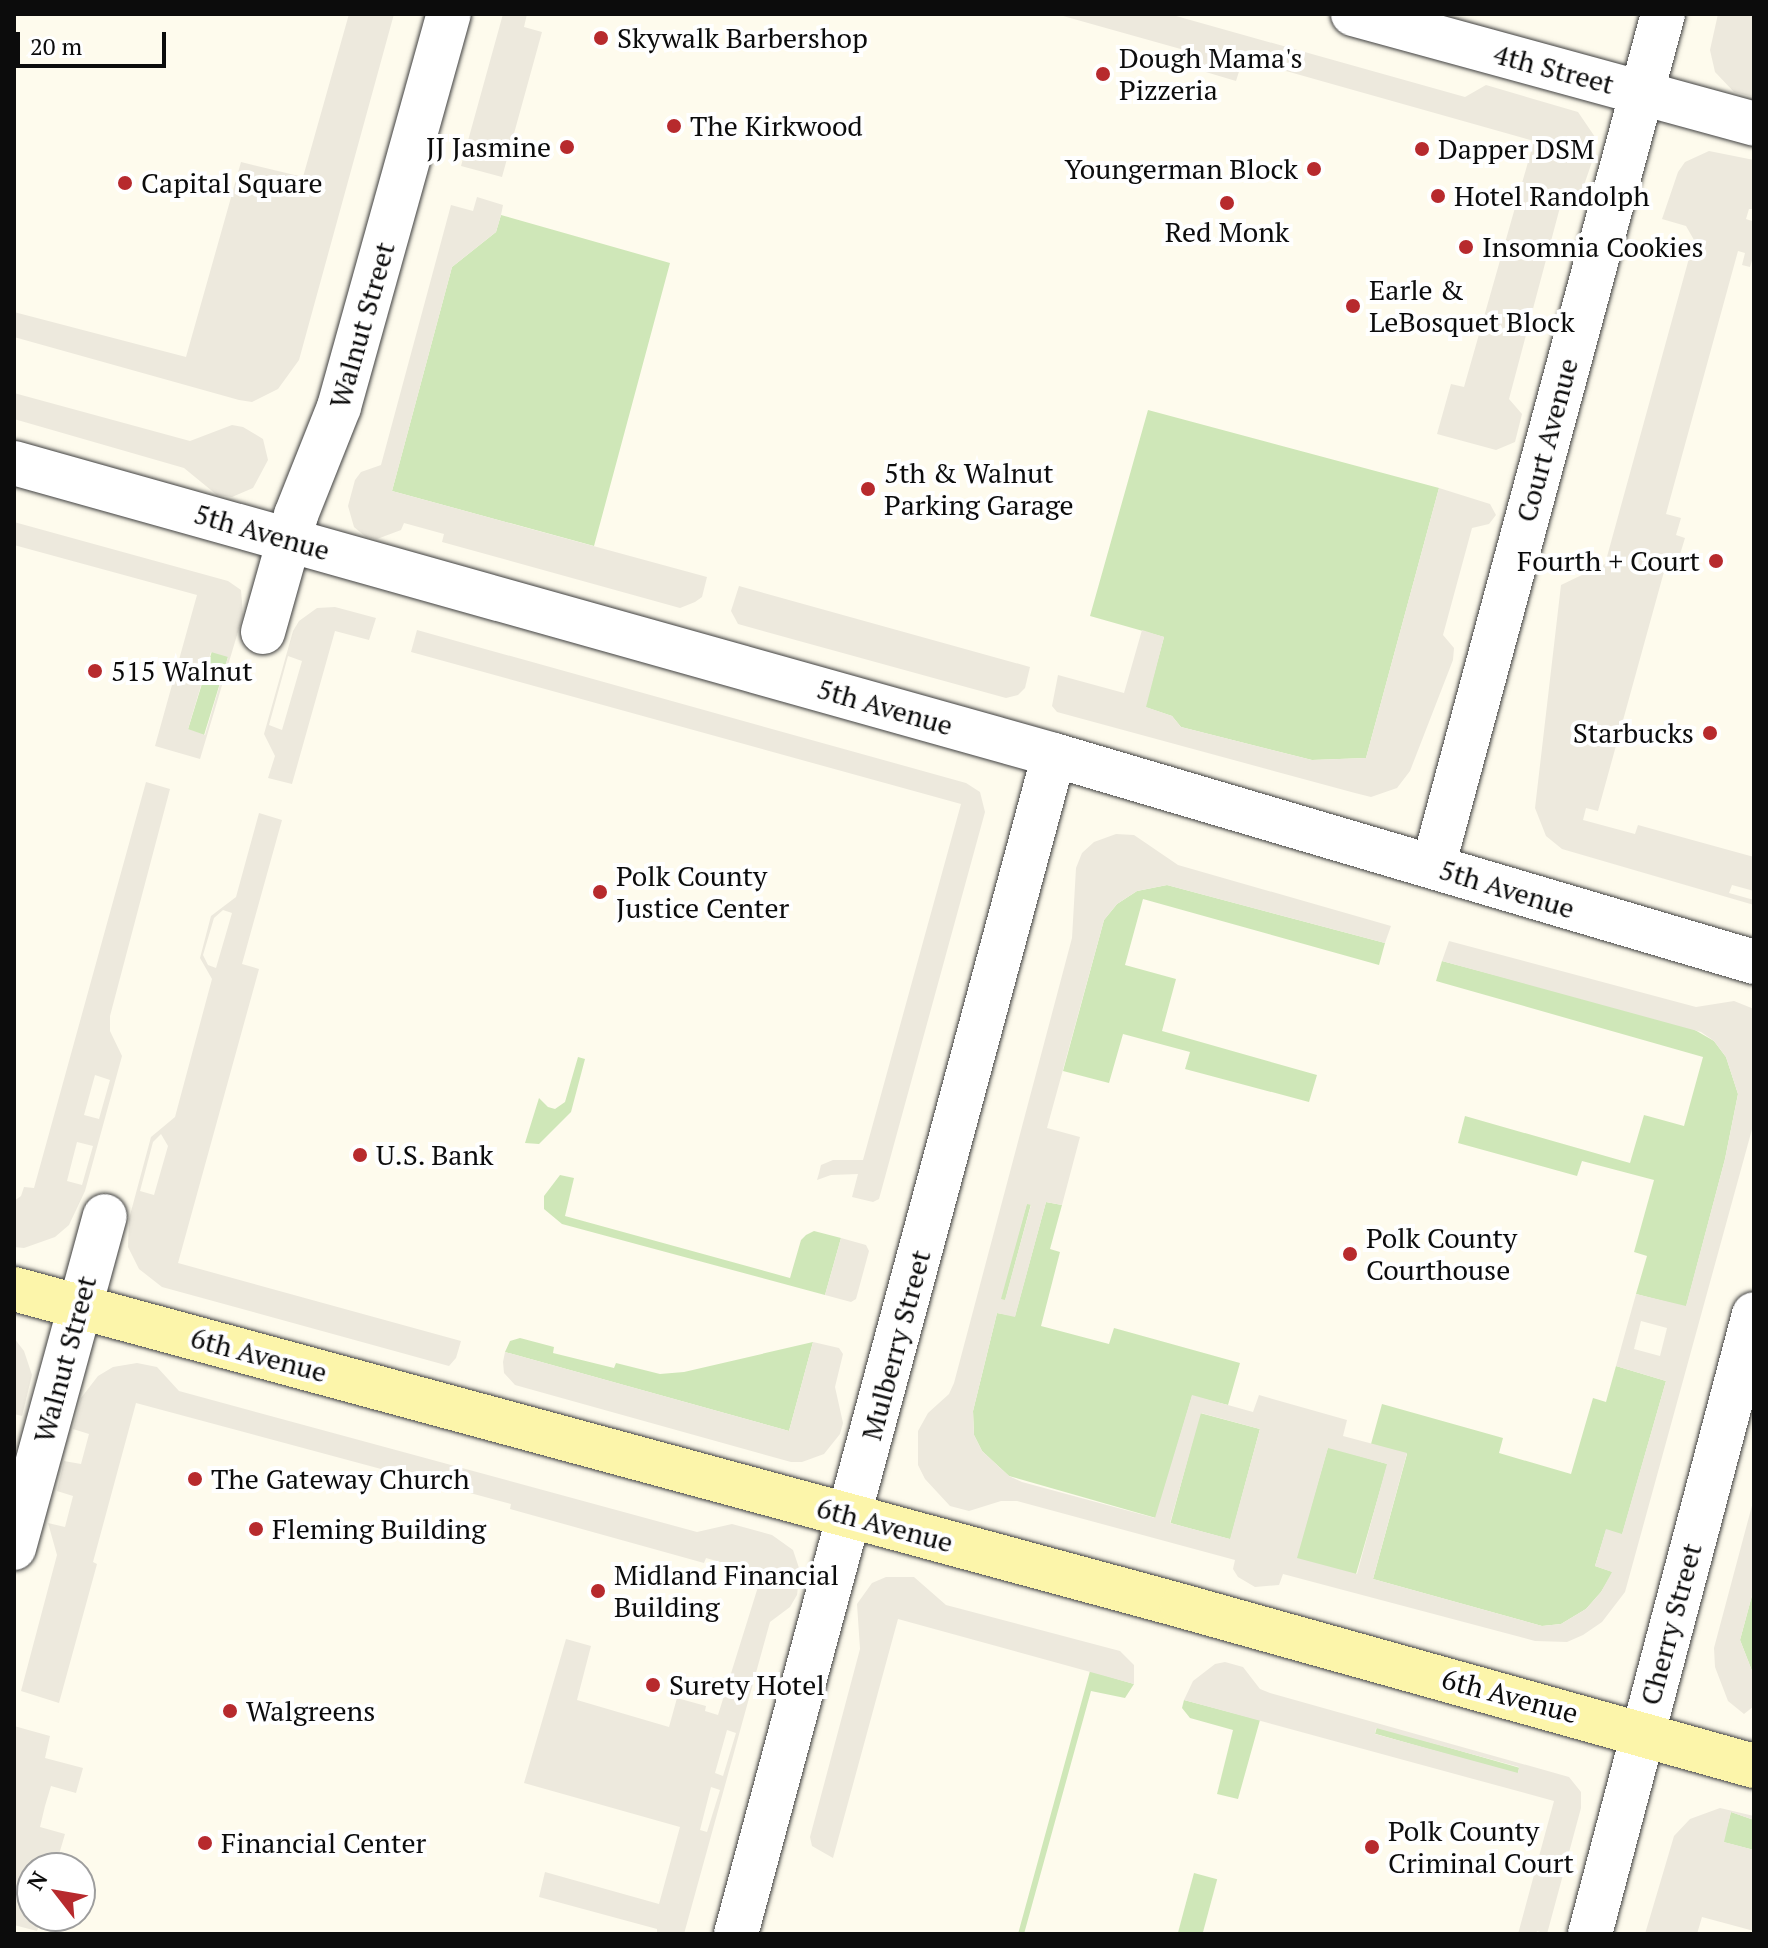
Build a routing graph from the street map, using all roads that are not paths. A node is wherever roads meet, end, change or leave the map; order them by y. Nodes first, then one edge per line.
1 (449, 14) edge
2 (1353, 14) edge
3 (1663, 14) edge
4 (1642, 93) junction
5 (1754, 124) edge
6 (14, 463) edge
7 (287, 540) junction
8 (263, 632) dead end
9 (1054, 755) junction
10 (1433, 867) junction
11 (1754, 962) edge
12 (105, 1216) dead end
13 (14, 1289) edge
14 (79, 1307) junction
15 (1754, 1314) edge
16 (850, 1515) junction
17 (14, 1548) edge
18 (1642, 1732) junction
19 (1754, 1766) edge
20 (736, 1934) edge
21 (1590, 1934) edge

1 - 7 street, Walnut Street
2 - 4 street, 4th Street
3 - 4 street, Court Avenue
4 - 5 street, 4th Street
4 - 10 street, Court Avenue
6 - 7 street, 5th Avenue
7 - 8 street, Walnut Street
7 - 9 street, 5th Avenue
9 - 10 street, 5th Avenue
9 - 16 street, Mulberry Street
10 - 11 street, 5th Avenue
12 - 14 street, Walnut Street
13 - 14 main road, 6th Avenue
14 - 16 main road, 6th Avenue
14 - 17 street, Walnut Street
15 - 18 street, Cherry Street
16 - 18 main road, 6th Avenue
16 - 20 street, Mulberry Street
18 - 19 main road, 6th Avenue
18 - 21 street, Cherry Street

